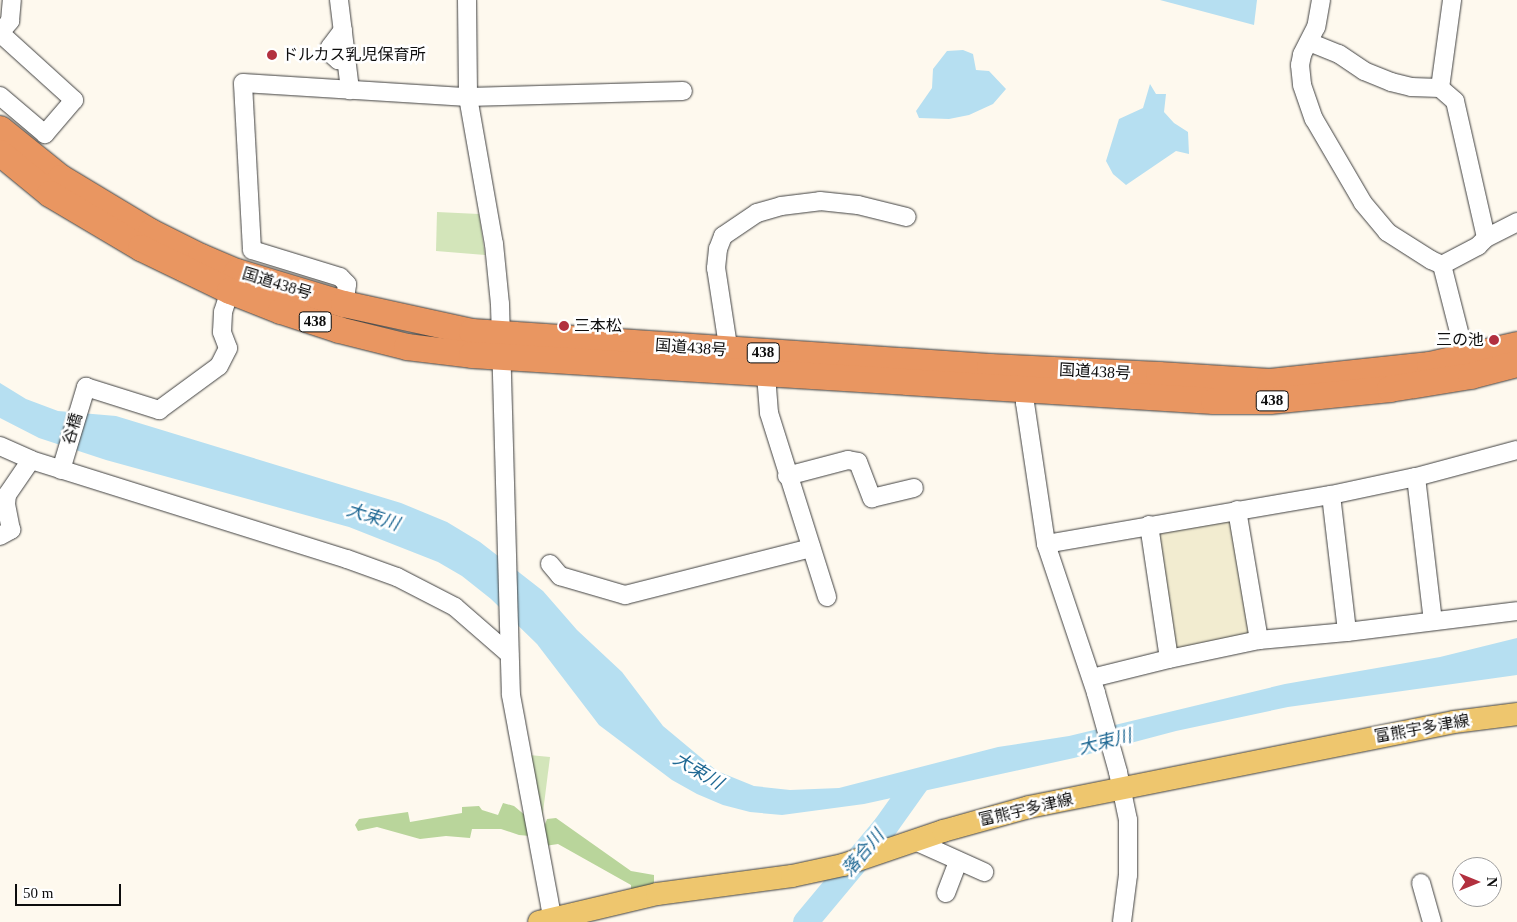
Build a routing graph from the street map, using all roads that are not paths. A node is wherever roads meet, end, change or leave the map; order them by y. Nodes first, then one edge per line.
1 (12, 0) edge
2 (339, 0) edge
3 (467, 0) edge
4 (1321, 0) edge
5 (1452, 0) edge
6 (1309, 42) junction
7 (1440, 88) junction
8 (350, 90) junction
9 (683, 91) dead end
10 (0, 96) edge
11 (468, 98) junction
12 (0, 129) edge
13 (0, 153) edge
14 (907, 217) dead end
15 (1517, 222) edge
16 (1486, 238) junction
17 (1442, 265) junction
18 (233, 281) junction
19 (344, 304) junction
20 (1517, 345) edge
21 (501, 346) junction
22 (730, 361) junction
23 (765, 364) junction
24 (1517, 364) edge
25 (1469, 367) junction
26 (1025, 378) junction
27 (0, 446) edge
28 (1517, 450) edge
29 (31, 460) junction
30 (61, 467) junction
31 (787, 476) junction
32 (1416, 478) junction
33 (914, 488) dead end
34 (1331, 495) junction
35 (1237, 510) junction
36 (1149, 525) junction
37 (0, 536) edge
38 (1046, 544) junction
39 (811, 548) junction
40 (550, 564) dead end
41 (827, 597) dead end
42 (1517, 610) edge
43 (1433, 621) junction
44 (1347, 632) junction
45 (1259, 640) junction
46 (510, 651) junction
47 (1169, 659) junction
48 (1094, 686) junction
49 (1517, 714) edge
50 (1120, 781) junction
51 (915, 841) junction
52 (958, 861) junction
53 (984, 872) dead end
54 (1422, 883) dead end
55 (946, 893) dead end
56 (548, 921) edge
57 (1122, 922) edge
58 (1432, 922) edge

1 - 10 street
2 - 8 street
3 - 11 street
4 - 6 street
5 - 7 street
6 - 7 street
6 - 17 street
7 - 16 street
8 - 11 street
8 - 19 street
9 - 11 street
11 - 21 street
12 - 18 highway, 国道438号 / 438
13 - 18 highway, 国道438号 / 438
14 - 22 street
15 - 16 street
16 - 17 street
17 - 25 street
18 - 19 highway, 国道438号 / 438
18 - 21 highway, 国道438号 / 438
18 - 30 street, 谷橋
19 - 21 highway, 国道438号 / 438
20 - 25 highway, 国道438号 / 438
21 - 22 highway, 国道438号 / 438
21 - 46 street
22 - 23 highway, 国道438号 / 438
23 - 26 highway, 国道438号 / 438
23 - 31 street
24 - 25 highway, 国道438号 / 438
25 - 26 highway, 国道438号 / 438
26 - 38 street
27 - 29 street
28 - 32 street
29 - 30 street
29 - 37 street
30 - 46 street
31 - 33 street
31 - 39 street
32 - 34 street
32 - 43 street
34 - 35 street
34 - 44 street
35 - 36 street
35 - 45 street
36 - 38 street
36 - 47 street
38 - 48 street
39 - 40 street
39 - 41 street
42 - 43 street
43 - 44 street
44 - 45 street
45 - 47 street
46 - 56 street
47 - 48 street
48 - 50 street
49 - 50 main road, 富熊宇多津線
50 - 51 main road, 富熊宇多津線
50 - 57 street
51 - 52 street
51 - 56 main road, 富熊宇多津線
52 - 53 street
52 - 55 street
54 - 58 street

